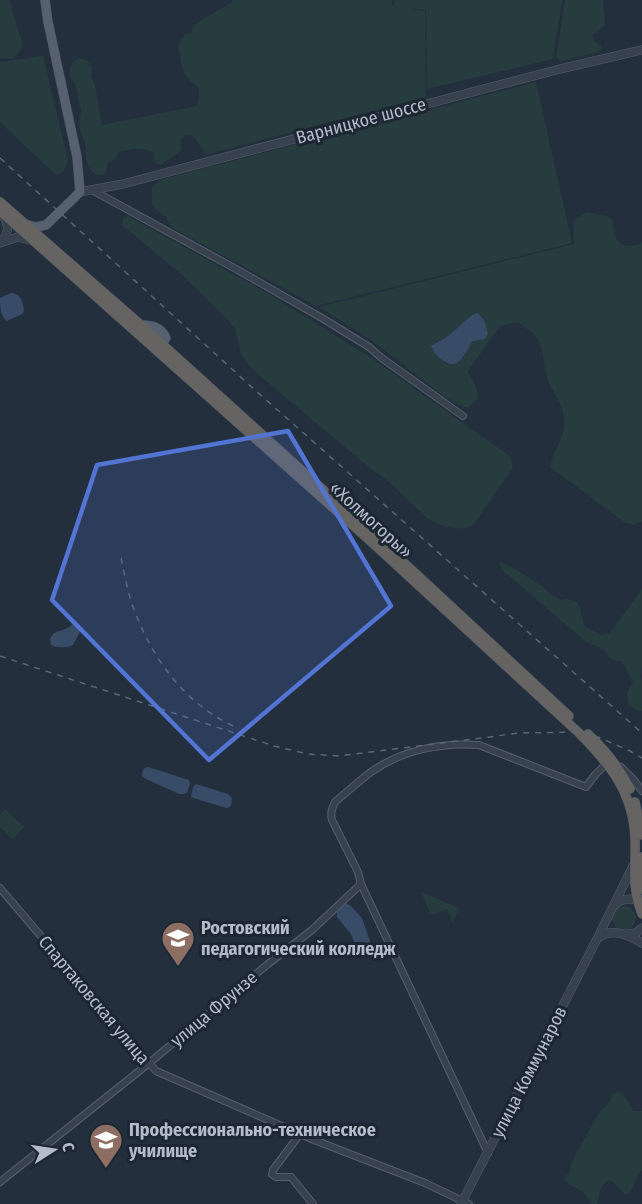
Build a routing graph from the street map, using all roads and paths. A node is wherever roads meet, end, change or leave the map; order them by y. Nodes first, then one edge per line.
1 (45, 0) edge
2 (642, 50) edge
3 (92, 190) junction
4 (80, 192) junction
5 (0, 202) edge
6 (0, 211) edge
7 (50, 223) junction
8 (25, 224) junction
9 (1, 242) edge
10 (35, 242) junction
11 (55, 250) junction
12 (158, 347) junction
13 (463, 416) dead end
14 (610, 761) junction
15 (642, 791) edge
16 (642, 835) edge
17 (638, 860) edge
18 (361, 884) junction
19 (0, 888) edge
20 (642, 889) edge
21 (640, 902) edge
22 (614, 906) junction
23 (642, 914) edge
24 (609, 915) junction
25 (642, 928) edge
26 (623, 934) junction
27 (597, 939) junction
28 (642, 943) edge
29 (148, 1064) junction
30 (300, 1134) junction
31 (488, 1153) junction
32 (0, 1182) edge
33 (464, 1203) edge
34 (313, 1204) edge

1 - 4 main road
2 - 3 street, Варницкое шоссе
3 - 4 street, Варницкое шоссе
3 - 13 street
4 - 7 main road
5 - 8 highway, «Холмогоры»
6 - 9 street
6 - 10 highway, «Холмогоры»
7 - 8 main road
7 - 11 main road
8 - 11 highway, «Холмогоры»
9 - 10 street
10 - 12 highway, «Холмогоры»
11 - 12 highway, «Холмогоры»
12 - 14 highway, «Холмогоры»
14 - 15 street
14 - 16 highway, «Холмогоры»
14 - 17 highway, «Холмогоры»
14 - 18 street
17 - 20 highway, «Холмогоры»
17 - 21 highway, «Холмогоры»
17 - 22 street, улица Коммунаров
18 - 29 street, улица Фрунзе
18 - 31 street
19 - 29 street, Спартаковская улица
21 - 22 street
21 - 23 highway, «Холмогоры»
22 - 24 street, улица Коммунаров
24 - 26 street
24 - 27 street, улица Коммунаров
25 - 26 street
26 - 27 street
26 - 28 street
27 - 31 street, улица Коммунаров
29 - 30 street, Спартаковская улица
29 - 32 street, улица Фрунзе
30 - 33 street, Спартаковская улица
30 - 34 street
31 - 33 street, улица Коммунаров

